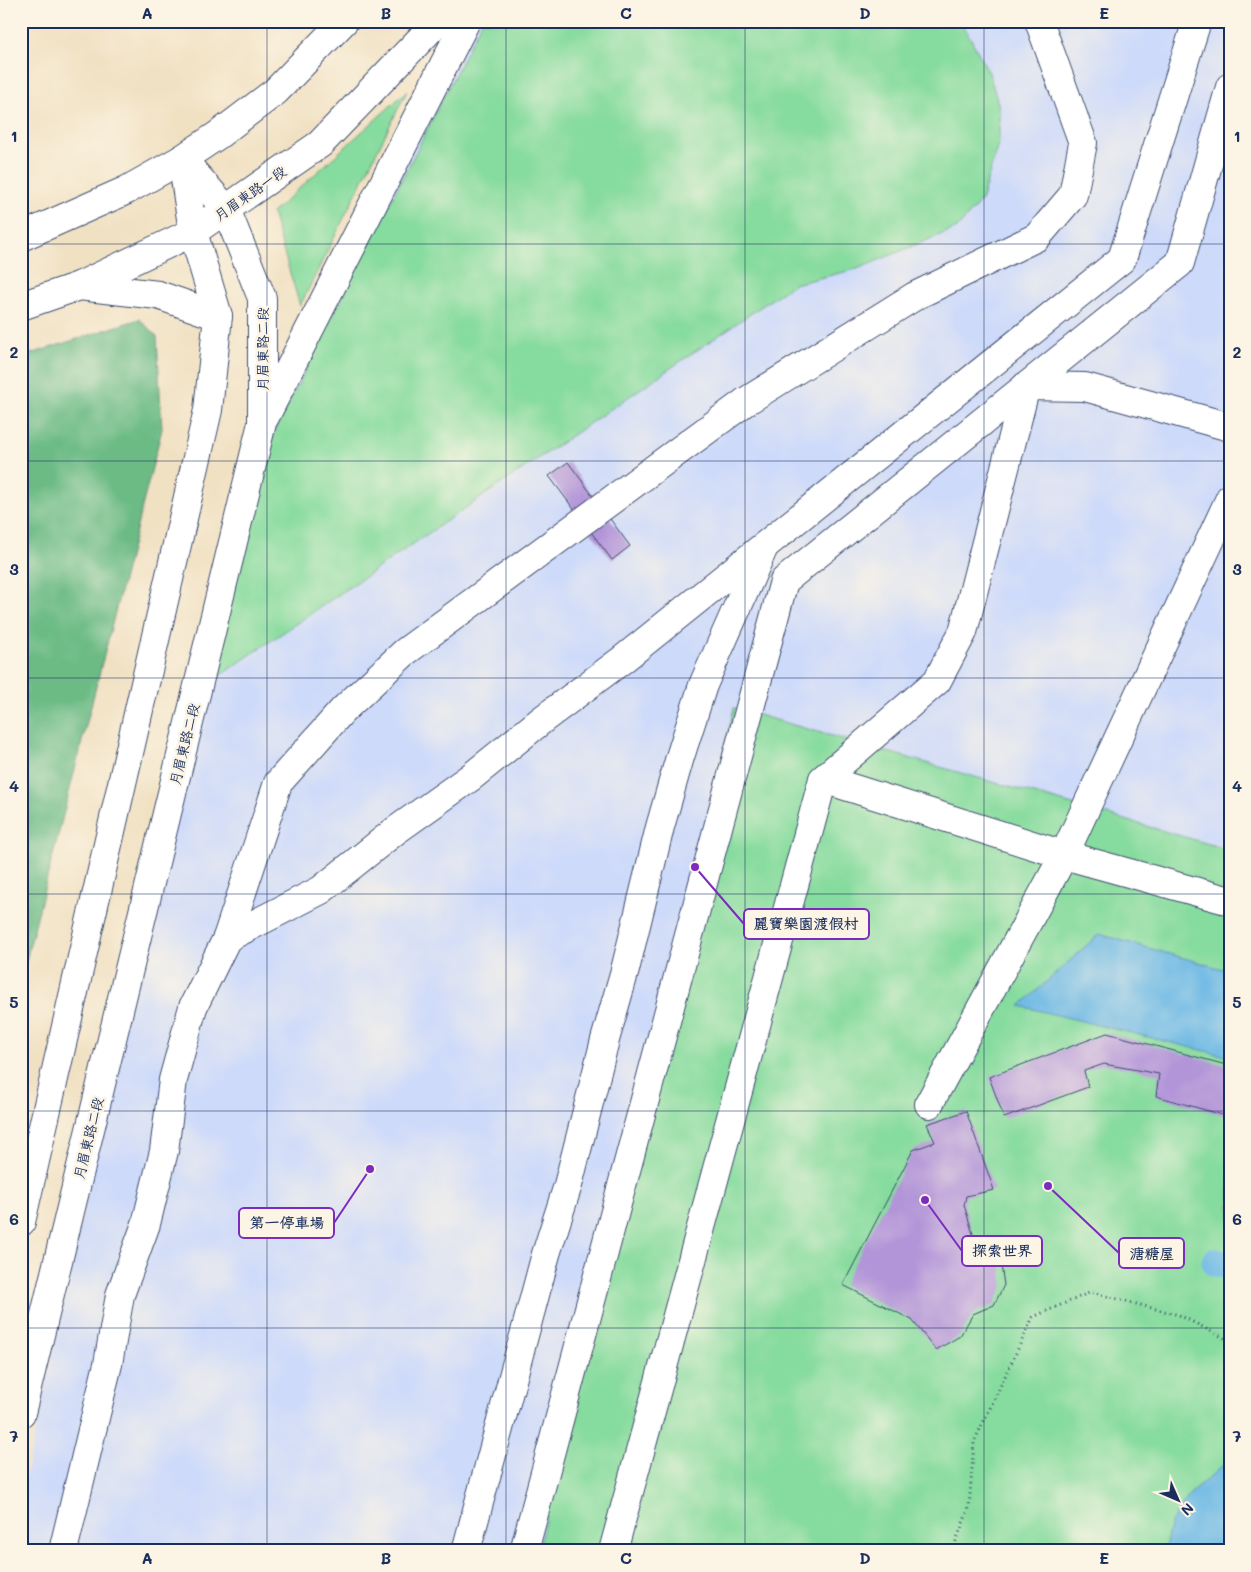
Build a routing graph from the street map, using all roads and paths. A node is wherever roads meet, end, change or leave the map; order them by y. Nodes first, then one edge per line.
1 (344, 21) edge
2 (438, 21) edge
3 (466, 21) edge
4 (1039, 21) edge
5 (1197, 21) edge
6 (1230, 87) edge
7 (182, 159) junction
8 (226, 210) junction
9 (192, 232) junction
10 (21, 237) edge
11 (79, 286) junction
12 (21, 306) edge
13 (218, 316) junction
14 (1026, 386) junction
15 (262, 423) junction
16 (1230, 427) edge
17 (1230, 498) edge
18 (765, 544) junction
19 (823, 779) junction
20 (1064, 855) junction
21 (1230, 901) edge
22 (227, 938) junction
23 (929, 1104) dead end
24 (21, 1222) edge
25 (1230, 1341) edge
26 (21, 1413) edge
27 (63, 1551) edge
28 (466, 1551) edge
29 (524, 1551) edge
30 (613, 1551) edge
31 (952, 1551) edge

1 - 7 street
2 - 8 street, 月眉東路一段
3 - 15 street
4 - 22 street
5 - 18 street
6 - 14 street
7 - 8 street, 月眉東路二段
7 - 9 street
7 - 10 street
8 - 9 street, 月眉東路一段
8 - 15 street, 月眉東路二段
9 - 11 street, 月眉東路一段
9 - 13 street
11 - 12 street, 月眉東路一段
11 - 13 street
13 - 24 street
14 - 16 street
14 - 19 street
14 - 29 street
15 - 26 street, 月眉東路二段
17 - 20 street
18 - 22 street
18 - 28 street
19 - 20 street
19 - 30 street
20 - 21 street
20 - 23 street
22 - 27 street
25 - 31 path

